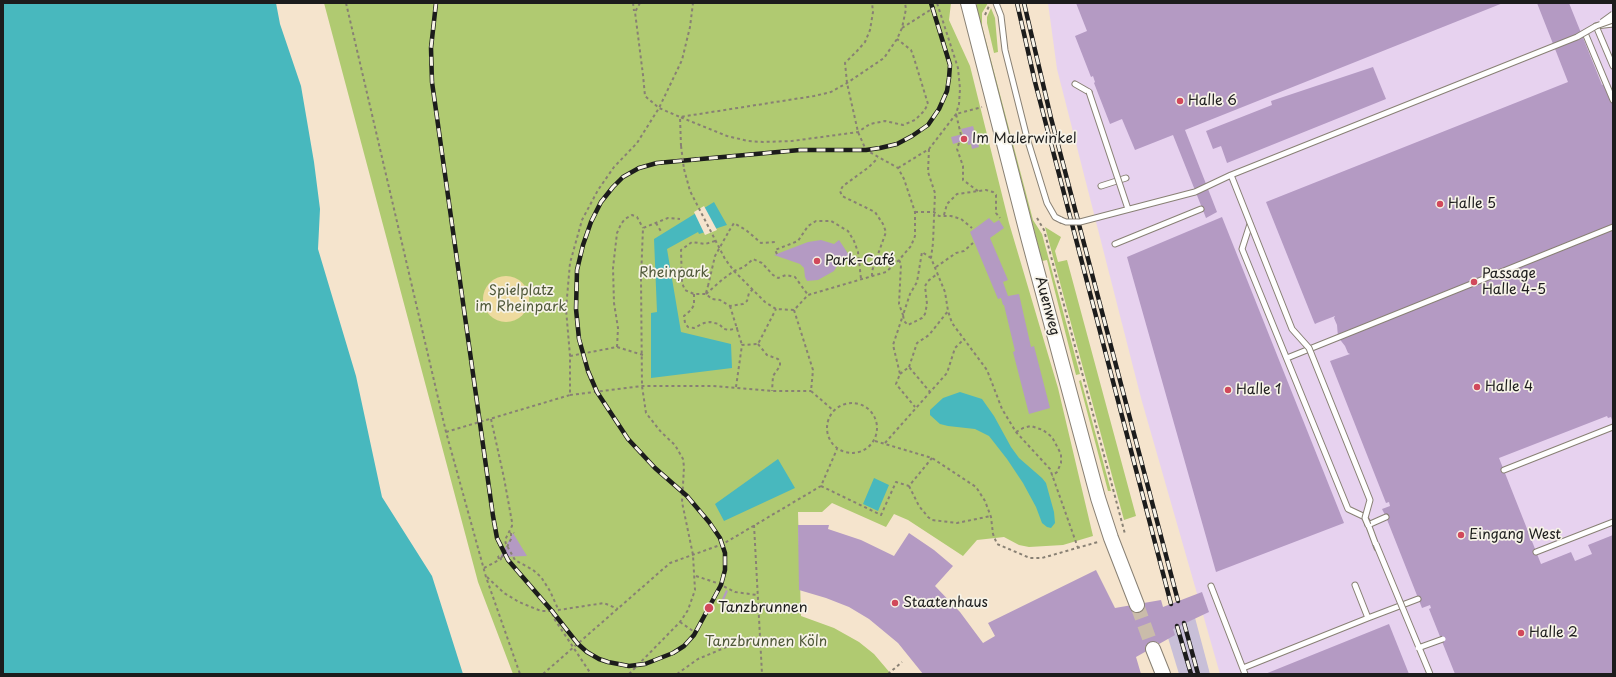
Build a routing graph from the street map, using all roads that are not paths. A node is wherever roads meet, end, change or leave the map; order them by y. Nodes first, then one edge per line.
1 (968, 3) edge
2 (996, 3) edge
3 (1613, 14) edge
4 (1610, 19) edge
5 (1613, 24) edge
6 (1596, 26) junction
7 (1585, 33) junction
8 (1577, 37) junction
9 (1613, 66) edge
10 (1496, 70) junction
11 (1075, 84) dead end
12 (1613, 100) edge
13 (1231, 176) junction
14 (1126, 178) dead end
15 (1101, 186) dead end
16 (1128, 209) junction
17 (1201, 209) dead end
18 (1250, 224) junction
19 (1613, 227) edge
20 (1115, 244) dead end
21 (1292, 329) junction
22 (1309, 348) junction
23 (1287, 358) junction
24 (1613, 427) edge
25 (1504, 470) dead end
26 (1365, 517) junction
27 (1386, 517) dead end
28 (1613, 522) edge
29 (1368, 524) junction
30 (1536, 552) dead end
31 (1356, 585) dead end
32 (1211, 586) dead end
33 (1418, 599) dead end
34 (1136, 605) tunnel mouth
35 (1400, 606) junction
36 (1368, 618) junction
37 (1444, 638) dead end
38 (1418, 648) junction
39 (1153, 649) tunnel mouth
40 (1243, 668) junction
41 (1163, 674) edge
42 (1245, 674) edge
43 (1430, 674) edge

1 - 34 street, Auenweg
2 - 16 lane, bridge
3 - 4 lane, bridge
4 - 6 lane, bridge
5 - 6 lane, bridge
6 - 7 lane
6 - 8 lane, bridge
6 - 9 lane
7 - 8 lane
7 - 12 lane
8 - 10 lane, bridge
10 - 13 lane, bridge
10 - 18 lane
11 - 16 lane, bridge
13 - 16 lane, bridge
13 - 21 lane, bridge
14 - 15 lane
17 - 20 lane
18 - 21 lane
18 - 23 lane
19 - 22 lane
21 - 22 lane
21 - 38 lane, bridge
22 - 23 lane
22 - 26 lane
23 - 26 lane
24 - 25 lane
26 - 29 lane
27 - 29 lane
28 - 30 lane
29 - 35 lane
31 - 36 lane
32 - 40 lane
33 - 35 lane
35 - 36 lane
35 - 38 lane
36 - 40 lane
37 - 38 lane, bridge
38 - 43 lane, bridge
39 - 41 street
40 - 42 lane

